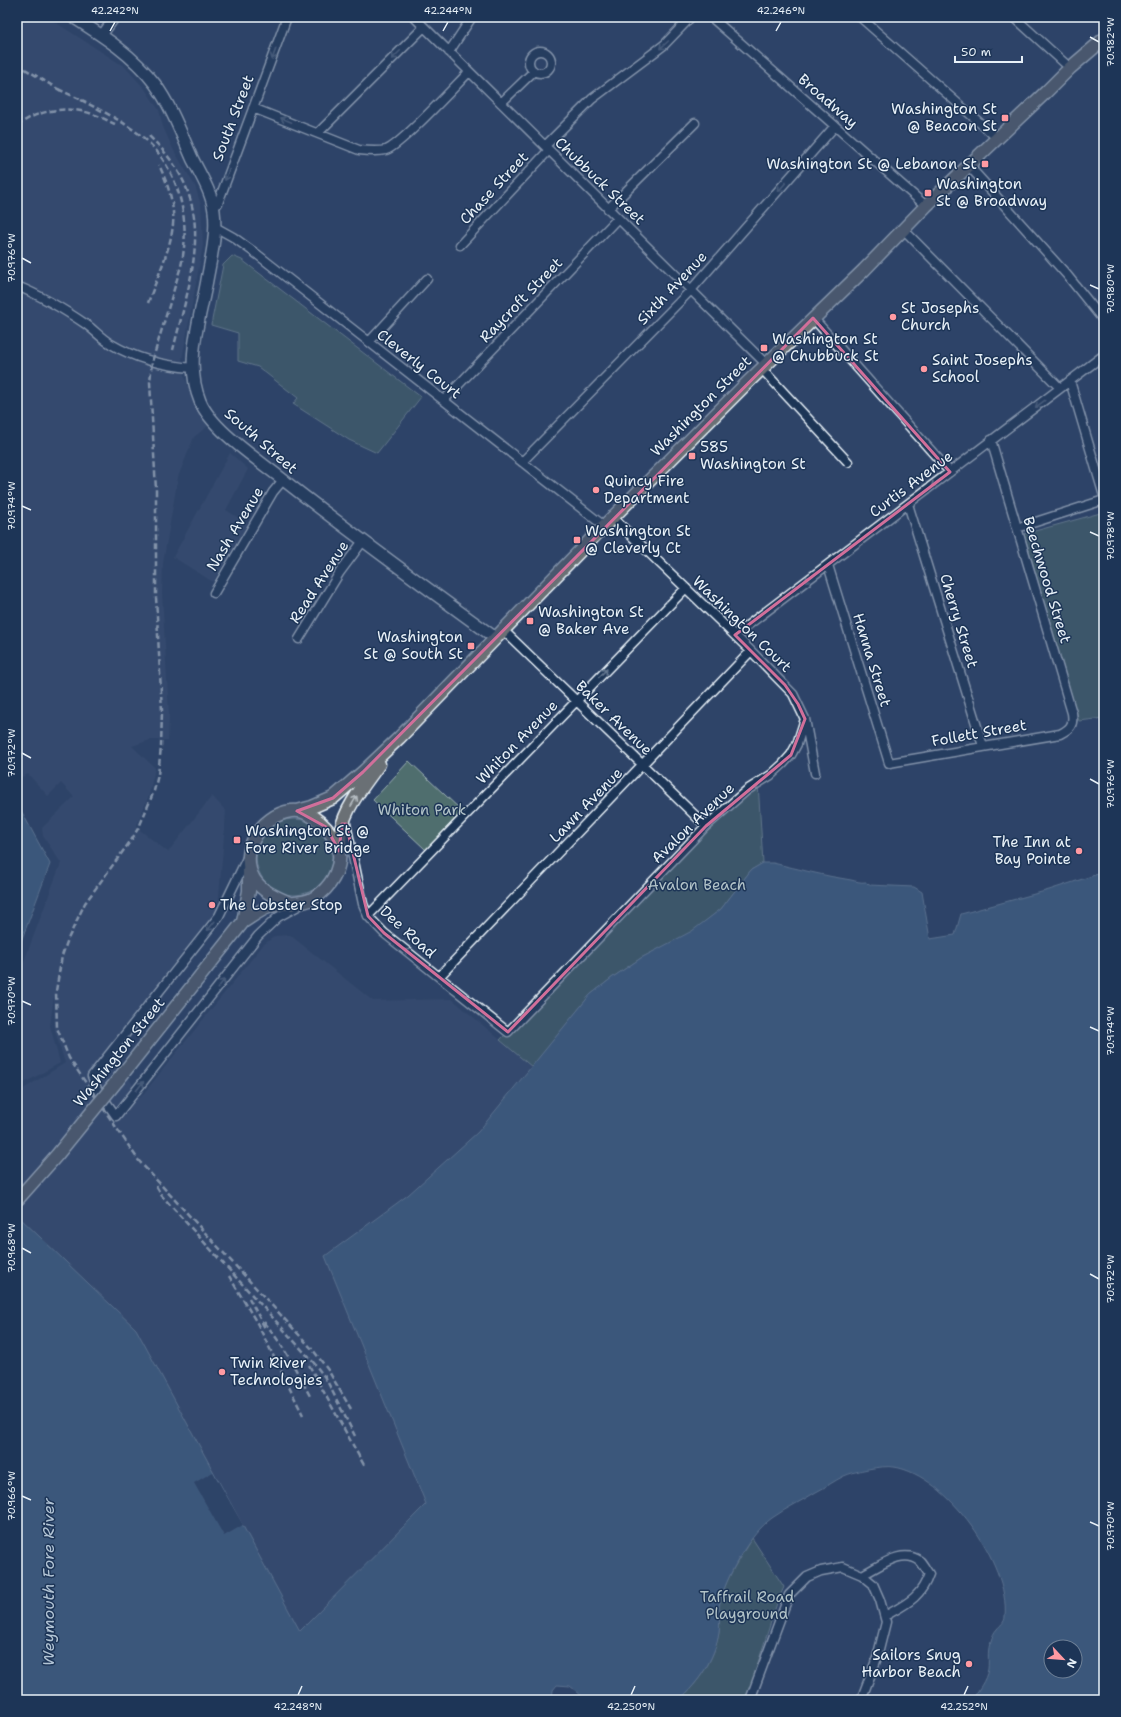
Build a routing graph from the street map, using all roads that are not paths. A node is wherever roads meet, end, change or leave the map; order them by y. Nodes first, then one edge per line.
1 (73, 17) edge
2 (115, 17) edge
3 (287, 17) edge
4 (414, 17) edge
5 (472, 17) edge
6 (691, 17) edge
7 (860, 17) edge
8 (1014, 17) edge
9 (715, 18) edge
10 (424, 27) junction
11 (102, 35) junction
12 (1104, 39) edge
13 (449, 52) junction
14 (1070, 68) junction
15 (534, 71) dead end
16 (470, 72) junction
17 (501, 103) junction
18 (253, 108) junction
19 (695, 123) dead end
20 (835, 126) junction
21 (318, 133) junction
22 (997, 138) junction
23 (547, 148) junction
24 (969, 166) junction
25 (926, 206) junction
26 (214, 208) junction
27 (608, 209) junction
28 (618, 218) junction
29 (215, 227) junction
30 (903, 229) junction
31 (460, 245) dead end
32 (427, 279) dead end
33 (17, 286) edge
34 (691, 290) junction
35 (813, 318) junction
36 (1104, 321) edge
37 (369, 342) junction
38 (1104, 355) edge
39 (764, 366) junction
40 (193, 368) junction
41 (1070, 381) junction
42 (1060, 388) junction
43 (444, 400) junction
44 (992, 440) junction
45 (522, 462) junction
46 (848, 462) dead end
47 (950, 472) junction
48 (283, 480) junction
49 (1104, 496) edge
50 (1104, 500) edge
51 (908, 504) junction
52 (612, 517) junction
53 (604, 526) junction
54 (1017, 528) junction
55 (362, 541) junction
56 (828, 565) junction
57 (686, 588) junction
58 (214, 593) dead end
59 (498, 633) junction
60 (735, 636) junction
61 (299, 639) dead end
62 (751, 652) junction
63 (576, 701) junction
64 (805, 719) junction
65 (1071, 727) joint
66 (399, 738) junction
67 (982, 746) junction
68 (889, 763) joint
69 (643, 766) junction
70 (815, 773) dead end
71 (297, 811) junction
72 (345, 819) junction
73 (706, 826) junction
74 (339, 851) junction
75 (248, 860) junction
76 (304, 902) junction
77 (292, 904) junction
78 (368, 916) junction
79 (243, 922) junction
80 (439, 977) junction
81 (508, 1032) joint
82 (17, 1200) edge
83 (862, 1575) junction
84 (885, 1616) junction
85 (750, 1700) edge
86 (861, 1700) edge

1 - 11 main road
2 - 11 street
3 -> 18 street, South Street
4 - 10 street, Chubbuck Street
5 - 13 street
6 -> 23 street, Chase Street
7 - 22 street
8 - 14 street
9 - 20 street, Broadway
10 - 13 street, Chubbuck Street
10 -> 21 street
11 - 26 main road
12 - 14 main road, Washington Street
13 - 16 street, Chubbuck Street
14 - 22 main road, Washington Street
15 - 17 street
16 - 17 street, Chubbuck Street
16 - 21 street
17 - 23 street, Chubbuck Street
21 -> 18 street
18 -> 26 street, South Street
19 - 27 street
20 - 25 street, Broadway
20 -> 34 street, Sixth Avenue
22 - 24 main road, Washington Street
23 - 27 street, Chubbuck Street
23 - 31 street, Chase Street
24 - 25 main road, Washington Street
24 - 36 street
25 - 30 main road, Washington Street
26 - 29 main road, South Street
27 - 28 street, Chubbuck Street
28 - 34 street, Chubbuck Street
28 - 43 street, Raycroft Street
29 - 37 street, Cleverly Court
29 - 40 main road, South Street
30 - 35 main road, Washington Street
30 - 42 street
32 - 37 street
33 - 40 street
34 - 39 street, Chubbuck Street
34 - 45 street, Sixth Avenue
35 - 39 main road, Washington Street
35 - 47 street
37 - 43 street, Cleverly Court
38 - 41 street, Curtis Avenue
39 - 46 street, Chubbuck Street
39 - 52 main road, Washington Street
40 - 48 main road, South Street
41 - 42 street, Curtis Avenue
41 - 49 street
42 -> 44 street, Curtis Avenue
43 - 45 street, Cleverly Court
44 - 47 street, Curtis Avenue
44 - 54 street, Beechwood Street
45 - 53 street, Cleverly Court
47 -> 51 street, Curtis Avenue
48 - 55 main road, South Street
48 - 58 street, Nash Avenue
50 - 54 street
51 - 56 street, Curtis Avenue
51 - 67 street, Cherry Street
52 - 53 main road, Washington Street
52 - 57 street, Washington Court
53 - 59 main road, Washington Street
54 - 65 street, Beechwood Street
55 - 59 main road, South Street
55 - 61 street, Read Avenue
56 -> 60 street, Curtis Avenue
56 - 68 street, Hanna Street
57 - 60 street, Washington Court
63 -> 57 street, Whiton Avenue
59 - 63 street, Baker Avenue
59 - 66 main road, Washington Street
60 - 62 street, Washington Court
62 - 64 street, Washington Court
62 - 69 street, Lawn Avenue
63 - 69 street, Baker Avenue
63 - 78 street, Whiton Avenue
64 - 70 street, Washington Court
64 - 73 street, Avalon Avenue
65 - 67 street, Follett Street
66 - 71 main road, Washington Street
72 -> 66 main road, Washington Street
67 - 68 street, Follett Street
69 - 73 street, Baker Avenue
69 - 80 street, Lawn Avenue
71 - 74 main road
71 - 75 main road
72 - 74 main road, Washington Street
78 -> 72 street, Dee Road
73 - 81 street, Avalon Avenue
74 - 76 main road
75 -> 76 street
75 - 77 main road
75 - 79 main road, Washington Street
76 - 77 main road
77 - 79 main road, Washington Street
80 -> 78 street, Dee Road
79 - 82 main road, Washington Street, bridge
80 - 81 street, Dee Road
83 - 84 street
83 - 84 street
83 - 85 street
84 - 86 street

